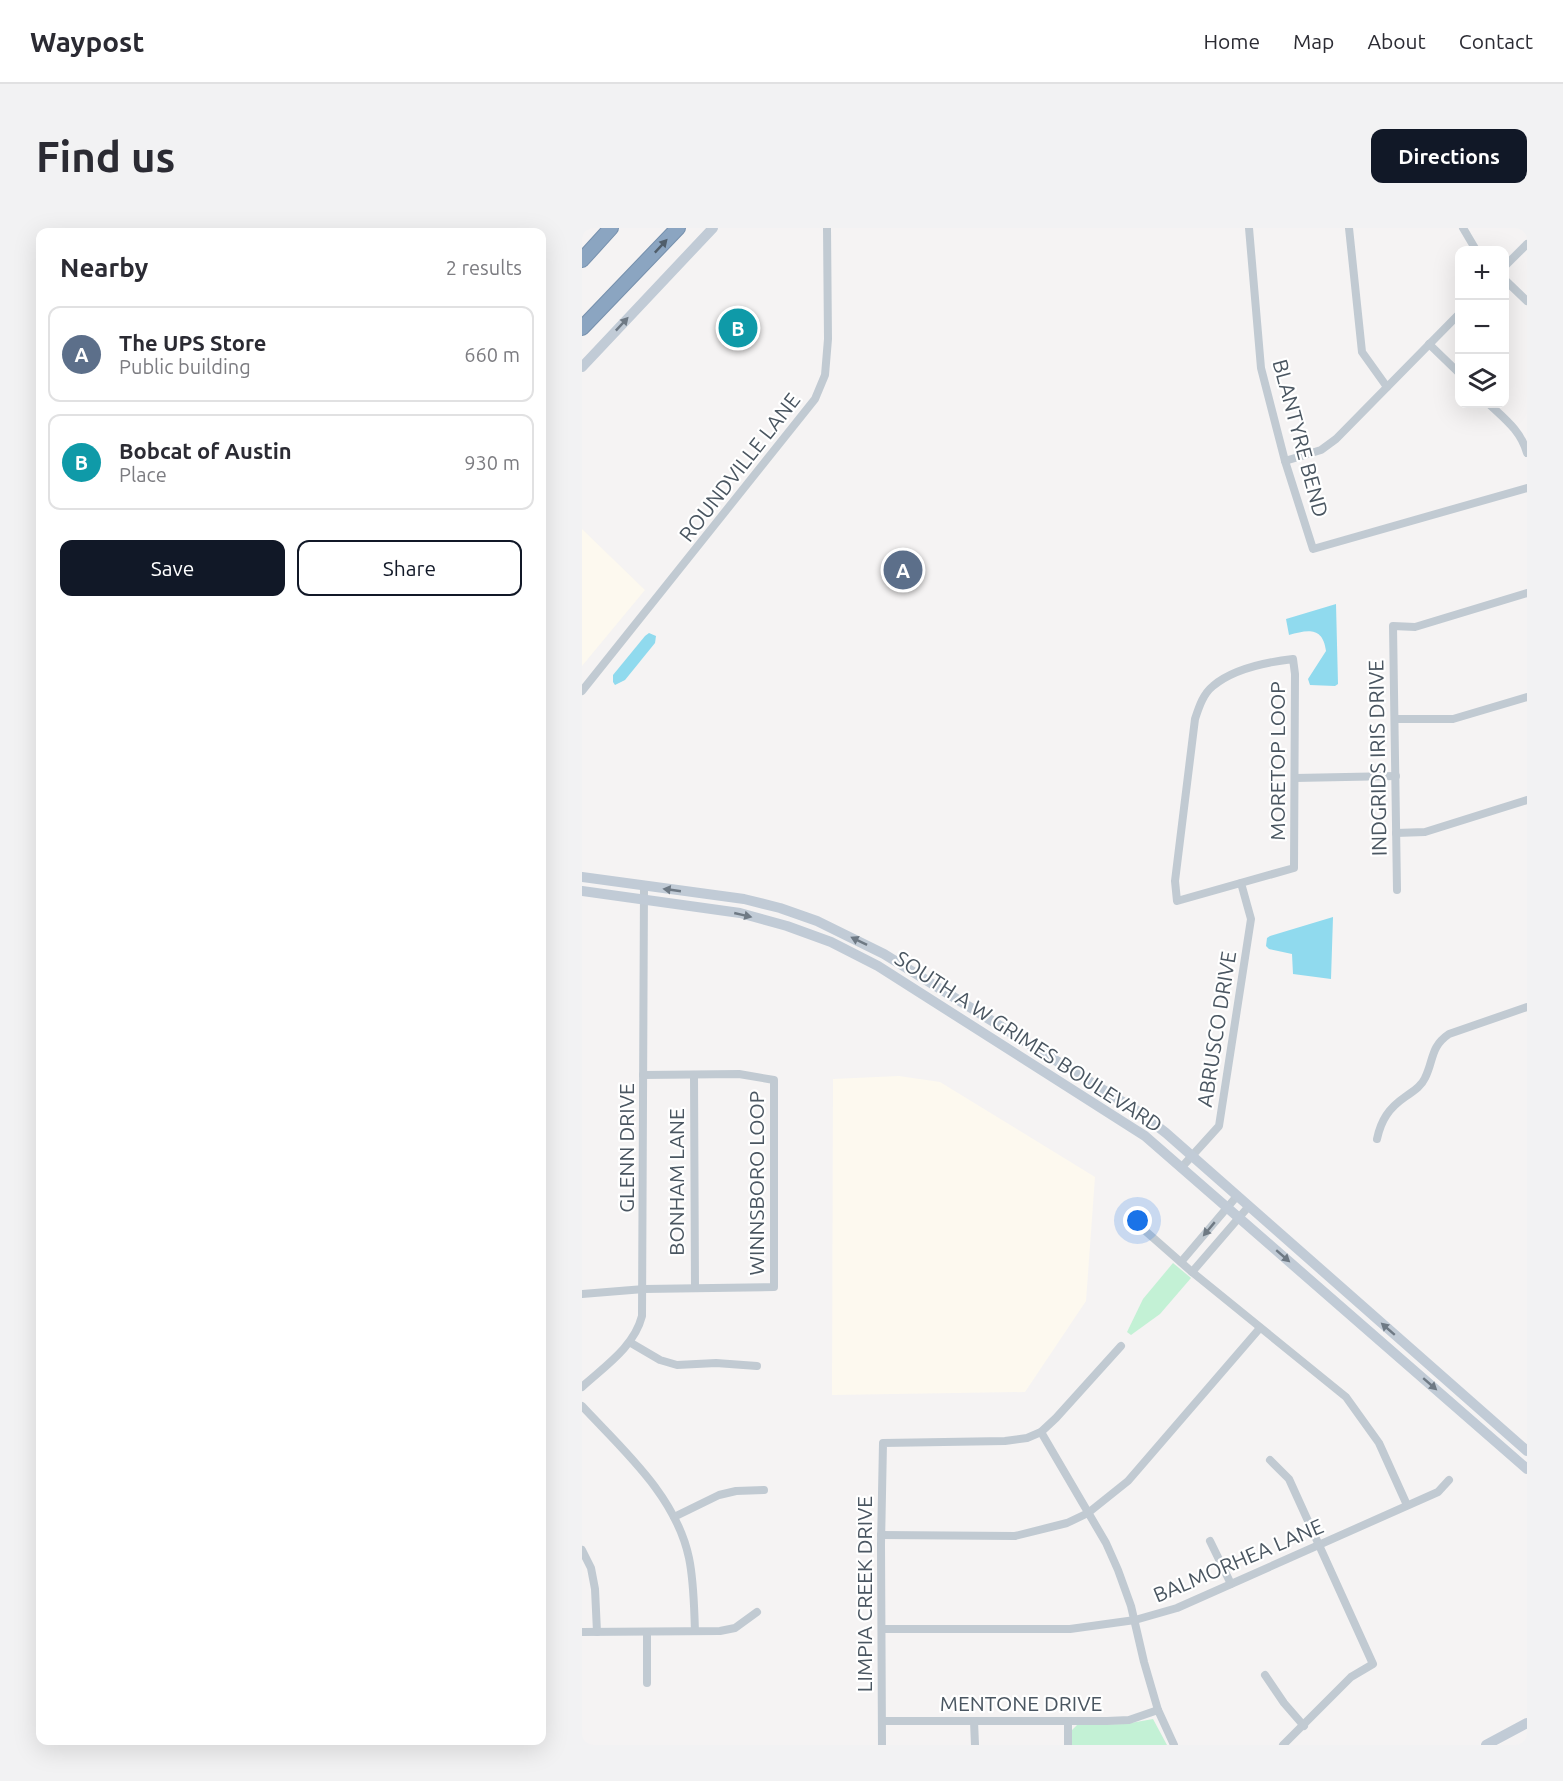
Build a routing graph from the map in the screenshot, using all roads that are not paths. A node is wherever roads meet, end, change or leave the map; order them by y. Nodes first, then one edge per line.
1 (602, 228) edge
2 (611, 228) edge
3 (678, 228) edge
4 (713, 228) edge
5 (826, 228) edge
6 (1249, 228) edge
7 (1349, 228) edge
8 (1463, 228) edge
9 (1527, 244) edge
10 (1474, 246) edge
11 (582, 247) edge
12 (582, 260) edge
13 (1509, 262) edge
14 (644, 264) junction
15 (1509, 284) edge
16 (1527, 301) edge
17 (1455, 318) edge
18 (582, 328) edge
19 (582, 340) edge
20 (1429, 344) junction
21 (582, 367) edge
22 (1455, 369) edge
23 (1387, 387) junction
24 (1493, 408) edge
25 (1527, 453) edge
26 (1285, 461) junction
27 (1527, 488) edge
28 (1527, 593) edge
29 (582, 692) edge
30 (1527, 697) edge
31 (1395, 719) junction
32 (1396, 776) junction
33 (1295, 778) junction
34 (1527, 800) edge
35 (1396, 833) junction
36 (582, 877) edge
37 (1241, 883) junction
38 (644, 886) junction
39 (1397, 890) dead end
40 (582, 891) edge
41 (644, 899) junction
42 (836, 930) junction
43 (831, 942) junction
44 (928, 981) junction
45 (920, 994) junction
46 (1527, 1007) edge
47 (643, 1076) junction
48 (694, 1076) junction
49 (1112, 1095) junction
50 (1082, 1097) junction
51 (1377, 1139) dead end
52 (1192, 1156) junction
53 (1181, 1168) junction
54 (1237, 1196) junction
55 (1249, 1206) junction
56 (1227, 1208) junction
57 (1239, 1218) junction
58 (1134, 1221) dead end
59 (1181, 1262) junction
60 (1192, 1272) junction
61 (1330, 1278) junction
62 (695, 1288) junction
63 (644, 1289) junction
64 (1321, 1289) junction
65 (582, 1293) edge
66 (1260, 1328) junction
67 (631, 1343) junction
68 (1121, 1346) dead end
69 (1418, 1355) junction
70 (757, 1366) dead end
71 (1409, 1366) junction
72 (582, 1387) edge
73 (582, 1406) edge
74 (1488, 1416) junction
75 (1479, 1427) junction
76 (1041, 1432) junction
77 (1527, 1451) edge
78 (1270, 1460) dead end
79 (1527, 1469) edge
80 (1449, 1480) dead end
81 (764, 1490) dead end
82 (1407, 1505) junction
83 (1088, 1513) junction
84 (674, 1517) junction
85 (881, 1535) junction
86 (1210, 1541) dead end
87 (1320, 1545) junction
88 (582, 1550) edge
89 (1231, 1584) junction
90 (757, 1612) dead end
91 (1135, 1620) junction
92 (882, 1629) junction
93 (695, 1631) junction
94 (582, 1632) edge
95 (597, 1632) junction
96 (647, 1632) junction
97 (1265, 1675) dead end
98 (647, 1683) dead end
99 (1158, 1710) junction
100 (882, 1721) junction
101 (974, 1721) junction
102 (1068, 1722) junction
103 (1527, 1723) edge
104 (1304, 1726) junction
105 (882, 1745) edge
106 (975, 1745) edge
107 (1068, 1745) edge
108 (1174, 1745) edge
109 (1283, 1745) edge
110 (1486, 1745) edge

1 - 11 highway
2 - 12 highway
14 -> 3 highway
21 -> 4 main road
5 - 29 street, ROUNDVILLE LANE
6 - 26 street, BLANTYRE BEND
7 - 23 street
8 - 10 street
9 - 13 street
14 - 18 highway
14 - 19 highway
15 - 16 street
17 - 20 street
20 - 22 street
20 - 23 street
23 - 26 street
24 - 25 street
26 - 27 street, BLANTYRE BEND
28 - 31 street, INDGRIDS IRIS DRIVE
30 - 31 street
31 - 32 street, INDGRIDS IRIS DRIVE
32 - 33 street
32 - 35 street, INDGRIDS IRIS DRIVE
33 - 37 street, MORETOP LOOP
33 - 37 street, MORETOP LOOP
34 - 35 street
35 - 39 street, INDGRIDS IRIS DRIVE
36 - 38 main road, SOUTH A W GRIMES BOULEVARD
37 - 52 street, ABRUSCO DRIVE
38 - 41 street, GLENN DRIVE
42 -> 38 main road, SOUTH A W GRIMES BOULEVARD
40 - 41 main road, SOUTH A W GRIMES BOULEVARD
41 -> 43 main road, SOUTH A W GRIMES BOULEVARD
41 - 47 street, GLENN DRIVE
42 - 43 main road
44 -> 42 main road, SOUTH A W GRIMES BOULEVARD
43 - 45 main road, SOUTH A W GRIMES BOULEVARD
44 - 45 main road
44 - 49 main road, SOUTH A W GRIMES BOULEVARD
45 - 50 main road, SOUTH A W GRIMES BOULEVARD
46 - 51 street
47 - 48 street, WINNSBORO LOOP
47 - 63 street, GLENN DRIVE
48 - 62 street, BONHAM LANE
48 - 62 street, WINNSBORO LOOP
49 - 50 main road
49 - 52 main road, SOUTH A W GRIMES BOULEVARD
50 - 53 main road, SOUTH A W GRIMES BOULEVARD
52 - 53 street, ABRUSCO DRIVE
52 - 54 main road, SOUTH A W GRIMES BOULEVARD
53 - 56 main road, SOUTH A W GRIMES BOULEVARD
54 - 55 main road, SOUTH A W GRIMES BOULEVARD
54 - 56 street
55 - 57 street
55 - 61 main road, SOUTH A W GRIMES BOULEVARD
56 - 57 main road, SOUTH A W GRIMES BOULEVARD
56 -> 59 street
57 - 60 street
57 -> 64 main road, SOUTH A W GRIMES BOULEVARD
58 - 59 street
59 - 60 street
60 - 66 street
61 - 64 main road
69 -> 61 main road, SOUTH A W GRIMES BOULEVARD
62 - 63 street, WINNSBORO LOOP
63 - 65 street, WINNSBORO LOOP
63 - 67 street, GLENN DRIVE
64 - 71 main road, SOUTH A W GRIMES BOULEVARD
66 - 82 street
66 - 83 street
67 - 70 street
67 - 72 street, GLENN DRIVE
68 - 76 street
69 - 71 main road
69 - 74 main road, SOUTH A W GRIMES BOULEVARD
71 -> 75 main road, SOUTH A W GRIMES BOULEVARD
73 - 84 street
74 - 75 main road
74 - 77 main road, SOUTH A W GRIMES BOULEVARD
75 - 79 main road, SOUTH A W GRIMES BOULEVARD
76 - 83 street
76 - 85 street, LIMPIA CREEK DRIVE
78 - 87 street
80 - 82 street, BALMORHEA LANE
81 - 84 street
82 - 87 street, BALMORHEA LANE
83 - 85 street
83 - 91 street
84 - 93 street
85 - 92 street, LIMPIA CREEK DRIVE
86 - 89 street
87 - 89 street, BALMORHEA LANE
87 - 104 street
88 - 95 street
89 - 91 street, BALMORHEA LANE
90 - 93 street
91 - 92 street, BALMORHEA LANE
91 - 99 street
92 - 100 street, LIMPIA CREEK DRIVE
93 - 96 street
94 - 95 street
95 - 96 street
96 - 98 street
97 - 104 street
99 - 102 street, MENTONE DRIVE
99 - 108 street
100 - 101 street, MENTONE DRIVE
100 - 105 street, LIMPIA CREEK DRIVE
101 - 102 street, MENTONE DRIVE
101 - 106 street
102 - 107 street
103 - 110 main road
104 - 109 street

